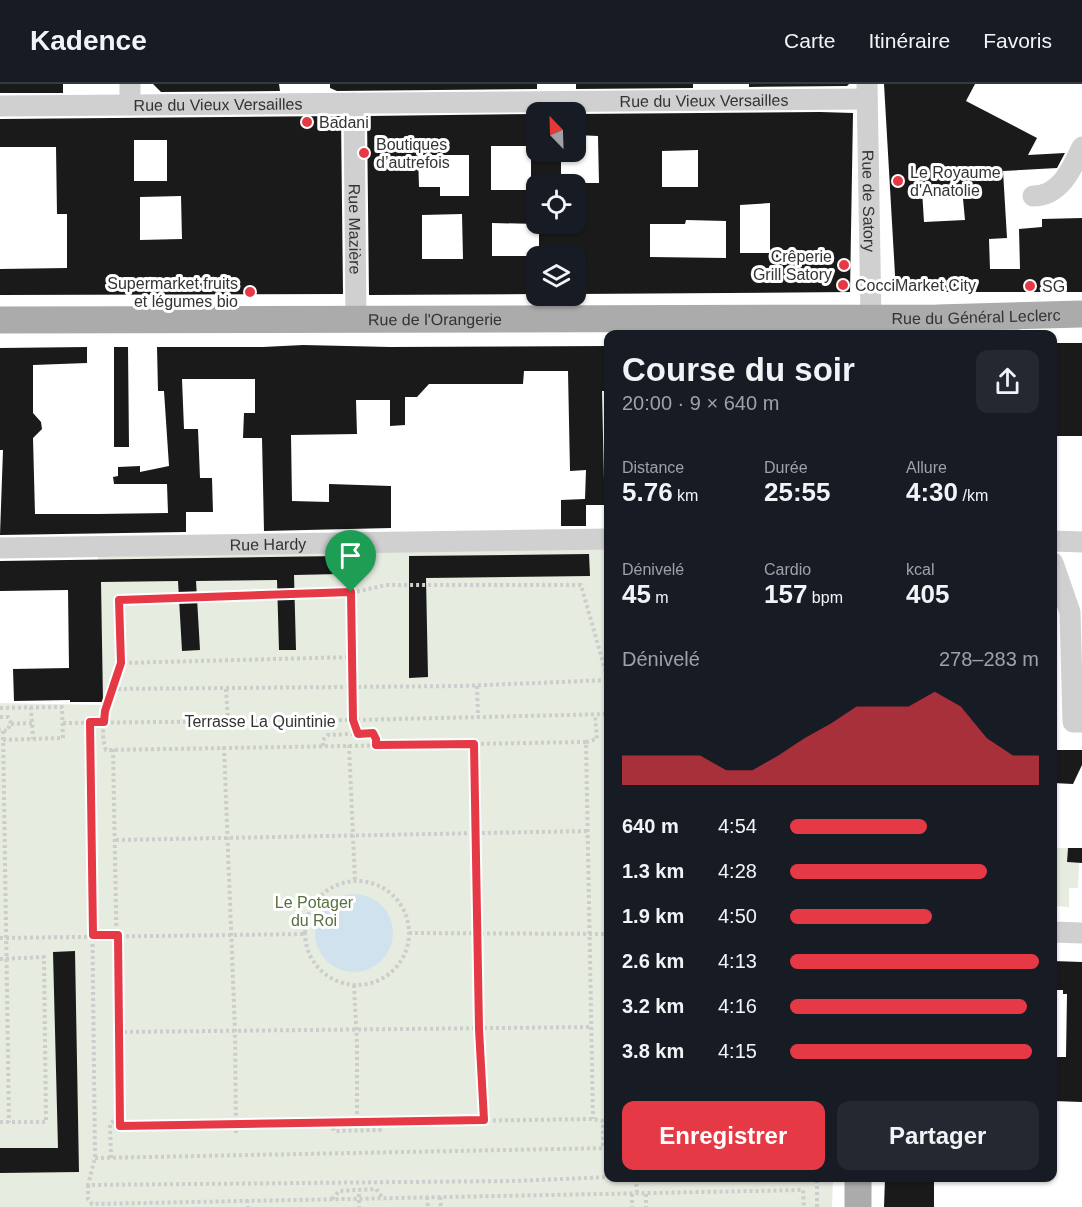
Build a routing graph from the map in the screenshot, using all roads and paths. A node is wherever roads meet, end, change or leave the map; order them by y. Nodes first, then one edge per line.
1 (867, 92) edge
2 (582, 93) edge
3 (130, 94) edge
4 (398, 94) edge
5 (354, 103) junction
6 (0, 106) edge
7 (1082, 147) edge
8 (1033, 196) dead end
9 (1082, 315) edge
10 (356, 319) junction
11 (0, 320) edge
12 (1009, 325) edge
13 (871, 326) edge
14 (604, 539) edge
15 (1057, 541) edge
16 (1082, 542) edge
17 (0, 548) edge
18 (1057, 575) edge
19 (351, 592) junction
20 (354, 657) junction
21 (121, 663) junction
22 (604, 667) edge
23 (604, 681) edge
24 (477, 686) junction
25 (353, 688) junction
26 (114, 689) junction
27 (226, 689) junction
28 (31, 707) junction
29 (2, 708) edge
30 (596, 714) junction
31 (604, 714) edge
32 (2, 717) edge
33 (478, 717) junction
34 (353, 720) junction
35 (228, 721) junction
36 (90, 722) junction
37 (104, 722) junction
38 (1077, 722) edge
39 (32, 723) junction
40 (63, 723) junction
41 (11, 724) junction
42 (2, 731) edge
43 (358, 734) junction
44 (33, 739) junction
45 (2, 740) edge
46 (586, 742) junction
47 (474, 744) junction
48 (349, 745) junction
49 (376, 745) junction
50 (323, 746) junction
51 (224, 747) junction
52 (113, 749) junction
53 (588, 831) junction
54 (476, 834) junction
55 (352, 835) junction
56 (229, 837) junction
57 (116, 840) junction
58 (354, 881) junction
59 (1057, 932) edge
60 (409, 933) junction
61 (477, 933) junction
62 (1082, 933) edge
63 (232, 934) junction
64 (304, 934) junction
65 (590, 934) junction
66 (604, 934) edge
67 (93, 935) junction
68 (118, 935) junction
69 (0, 938) edge
70 (8, 938) junction
71 (0, 959) edge
72 (8, 959) junction
73 (354, 985) junction
74 (592, 1027) junction
75 (479, 1029) junction
76 (356, 1030) junction
77 (118, 1032) junction
78 (235, 1032) junction
79 (119, 1117) junction
80 (593, 1119) junction
81 (484, 1120) junction
82 (381, 1121) junction
83 (0, 1122) edge
84 (9, 1122) junction
85 (331, 1122) junction
86 (357, 1124) junction
87 (236, 1125) junction
88 (604, 1130) edge
89 (236, 1133) dead end
90 (604, 1148) edge
91 (95, 1158) junction
92 (111, 1158) junction
93 (604, 1177) edge
94 (636, 1182) edge
95 (818, 1182) edge
96 (858, 1182) edge
97 (88, 1185) junction
98 (238, 1193) dead end
99 (634, 1194) junction
100 (646, 1194) junction
101 (359, 1196) junction
102 (428, 1197) junction
103 (440, 1197) junction
104 (382, 1198) junction
105 (332, 1199) junction
106 (238, 1200) junction
107 (247, 1200) junction
108 (248, 1207) edge
109 (359, 1207) edge
110 (428, 1207) edge
111 (441, 1207) edge
112 (632, 1207) edge
113 (646, 1207) edge
114 (804, 1207) edge
115 (817, 1207) edge
116 (858, 1207) edge

1 - 2 street, Rue du Vieux Versailles
1 - 13 street, Rue de Satory
2 - 4 street, Rue du Vieux Versailles
3 - 5 street, Rue du Vieux Versailles
3 - 6 street, Rue du Vieux Versailles
4 - 5 street, Rue du Vieux Versailles
5 - 10 street, Rue Mazière
7 - 8 street
9 - 12 main road, Rue du Général Leclerc
10 - 11 main road, Rue de l'Orangerie
10 - 13 main road, Rue de l'Orangerie
12 - 13 main road, Rue du Général Leclerc
14 - 17 street, Rue Hardy
15 - 16 street
18 - 38 street
19 - 20 path
19 - 21 path
19 - 22 path
20 - 21 path
20 - 25 path
21 - 26 path
23 - 24 path
24 - 25 path
24 - 33 path
25 - 27 path
25 - 34 path
26 - 27 path
26 - 37 path
27 - 35 path
28 - 29 path
28 - 39 path
28 - 40 path
29 - 32 path
30 - 31 path, Terrasse La Quintinie
30 - 33 path, Terrasse La Quintinie
30 - 46 path
32 - 41 path
33 - 34 path, Terrasse La Quintinie
34 - 35 path, Terrasse La Quintinie
34 - 43 path
35 - 37 path, Terrasse La Quintinie
36 - 37 path, Terrasse La Quintinie
36 - 40 path, Terrasse La Quintinie
36 - 67 path
37 - 52 path
39 - 41 path
39 - 44 path
40 - 44 path
41 - 42 path
42 - 45 path
43 - 49 path
43 - 50 path
44 - 45 path
45 - 70 path
46 - 47 path
46 - 53 path
47 - 49 path
47 - 54 path
48 - 49 path
48 - 50 path
48 - 55 path
50 - 51 path
51 - 52 path
51 - 56 path
52 - 57 path
53 - 54 path
53 - 65 path
54 - 55 path
54 - 61 path
55 - 56 path
55 - 58 path
56 - 57 path
56 - 63 path
57 - 68 path
58 - 60 path
58 - 64 path
59 - 62 street
60 - 61 path
60 - 73 path
61 - 65 path
61 - 75 path
63 - 64 path
63 - 68 path
63 - 78 path
64 - 73 path
65 - 66 path
65 - 74 path
67 - 68 path
67 - 70 path
67 - 91 path
68 - 77 path
69 - 70 path
70 - 72 path
71 - 72 path
72 - 84 path
72 - 84 path
73 - 76 path
74 - 75 path
74 - 80 path
75 - 76 path
75 - 81 path
76 - 78 path
76 - 86 path
77 - 78 path
77 - 79 path
78 - 87 path
79 - 87 path
79 - 92 path
80 - 81 path
80 - 88 path
81 - 82 path
82 - 85 path
82 - 86 path
83 - 84 path
85 - 86 path
85 - 87 path
87 - 89 path
90 - 92 path
91 - 92 path
91 - 97 path
93 - 97 path
94 - 99 path
95 - 115 path
96 - 116 main road
97 - 106 path
98 - 106 path
99 - 100 path
99 - 103 path
99 - 112 path
100 - 113 path
100 - 114 path
101 - 104 path
101 - 105 path
101 - 109 path
102 - 103 path
102 - 104 path
102 - 110 path
103 - 111 path
104 - 105 path
105 - 107 path
106 - 107 path
107 - 108 path

